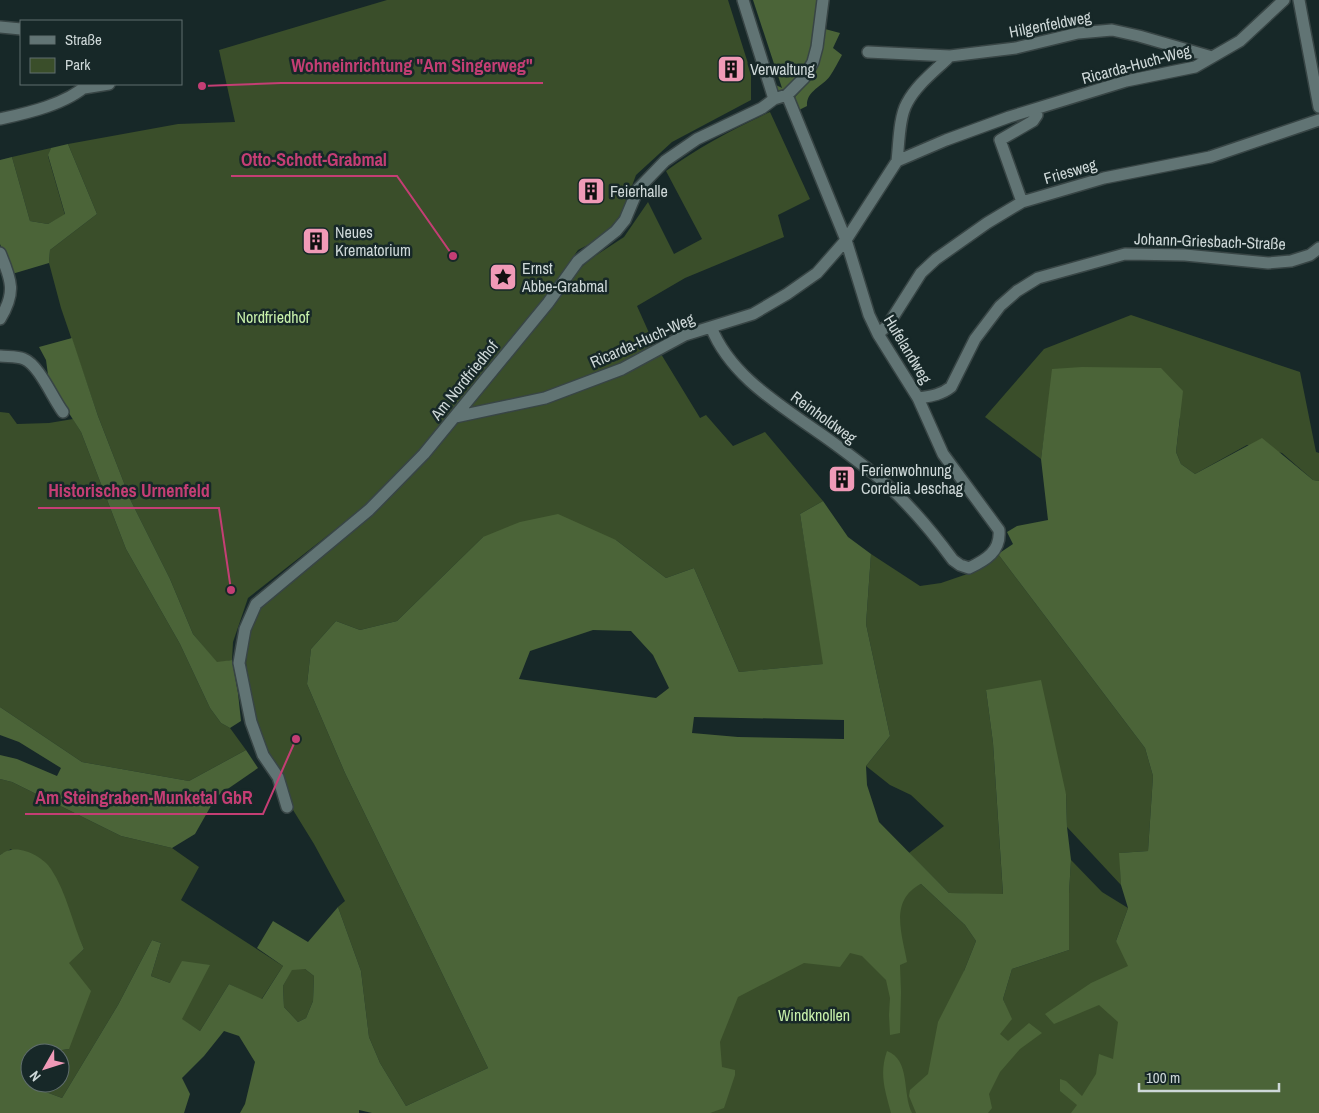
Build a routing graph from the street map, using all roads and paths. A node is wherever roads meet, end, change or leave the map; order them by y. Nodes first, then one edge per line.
1 (743, 0) edge
2 (1284, 0) edge
3 (1299, 0) edge
4 (823, 1) edge
5 (0, 27) edge
6 (20, 28) edge
7 (868, 52) dead end
8 (950, 56) junction
9 (1212, 57) junction
10 (86, 86) edge
11 (788, 95) junction
12 (774, 99) junction
13 (1319, 107) edge
14 (1036, 110) junction
15 (0, 119) edge
16 (1319, 120) edge
17 (897, 161) junction
18 (1022, 202) junction
19 (846, 240) junction
20 (1319, 248) edge
21 (0, 253) edge
22 (0, 319) edge
23 (711, 326) junction
24 (878, 334) junction
25 (0, 356) edge
26 (918, 398) junction
27 (63, 412) dead end
28 (455, 417) junction
29 (969, 568) joint
30 (287, 807) dead end

1 - 12 street
2 - 9 street, Ricarda-Huch-Weg
3 - 13 street
4 - 11 street
5 - 6 street
7 - 8 street, Hilgenfeldweg
8 - 9 street, Hilgenfeldweg
8 - 17 street
9 - 14 street, Ricarda-Huch-Weg
10 - 15 street
11 - 12 street
11 - 19 street, Hufelandweg
12 - 28 street, Am Nordfriedhof
14 - 17 street, Ricarda-Huch-Weg
14 - 18 street
16 - 18 street, Friesweg
17 - 19 street, Ricarda-Huch-Weg
18 - 24 street, Friesweg
19 - 23 street, Ricarda-Huch-Weg
19 - 24 street, Hufelandweg
20 - 26 street, Johann-Griesbach-Straße
21 - 22 street
23 - 28 street, Ricarda-Huch-Weg
23 - 29 street, Reinholdweg
24 - 26 street, Hufelandweg
25 - 27 street
26 - 29 street, Hufelandweg
28 - 30 street, Am Nordfriedhof

